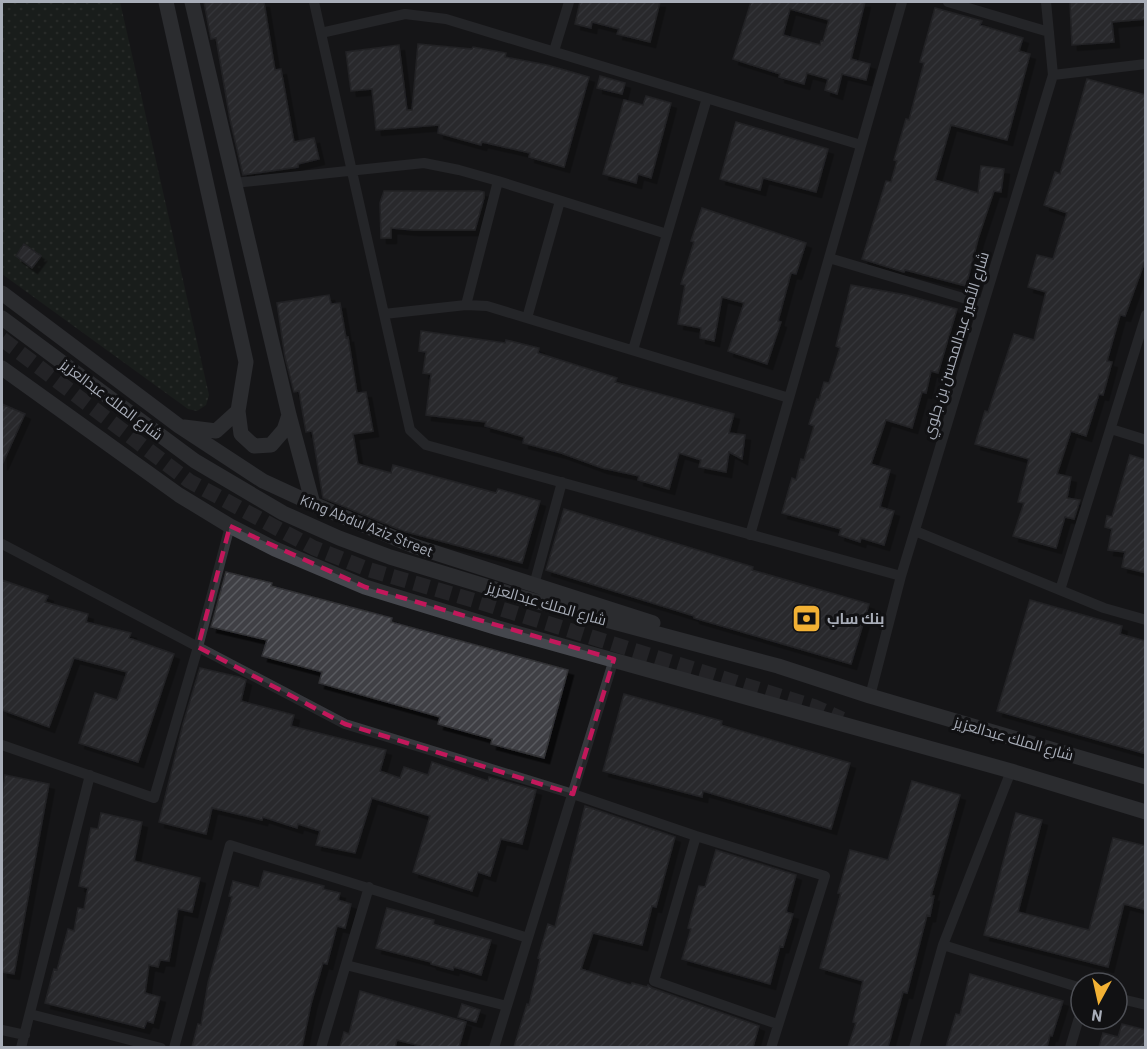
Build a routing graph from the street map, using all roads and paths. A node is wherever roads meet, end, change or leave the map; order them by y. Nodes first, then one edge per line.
1 (166, 2) edge
2 (192, 2) edge
3 (314, 2) edge
4 (569, 2) edge
5 (902, 2) edge
6 (948, 2) edge
7 (1046, 2) edge
8 (1049, 32) junction
9 (321, 33) junction
10 (554, 51) junction
11 (1146, 64) edge
12 (1053, 75) junction
13 (707, 98) junction
14 (861, 145) junction
15 (352, 171) junction
16 (498, 181) junction
17 (234, 183) junction
18 (560, 201) junction
19 (667, 234) junction
20 (829, 258) junction
21 (2, 293) edge
22 (983, 304) junction
23 (466, 305) junction
24 (384, 314) junction
25 (1146, 315) edge
26 (2, 318) edge
27 (528, 318) junction
28 (633, 350) junction
29 (2, 368) edge
30 (789, 398) junction
31 (238, 411) junction
32 (289, 415) junction
33 (179, 426) junction
34 (1111, 429) junction
35 (1146, 440) edge
36 (562, 482) junction
37 (313, 504) junction
38 (230, 526) junction
39 (915, 531) junction
40 (750, 535) junction
41 (2, 544) edge
42 (901, 576) junction
43 (534, 585) junction
44 (1060, 590) junction
45 (1146, 620) edge
46 (198, 647) junction
47 (614, 659) junction
48 (778, 666) junction
49 (870, 696) junction
50 (2, 745) edge
51 (1011, 771) junction
52 (90, 775) junction
53 (1146, 777) edge
54 (573, 794) junction
55 (1146, 812) edge
56 (696, 836) junction
57 (369, 887) junction
58 (528, 938) junction
59 (944, 945) junction
60 (346, 965) junction
61 (1069, 984) edge
62 (1129, 1001) edge
63 (1146, 1005) edge
64 (507, 1006) junction
65 (30, 1014) junction
66 (777, 1024) junction
67 (2, 1030) edge
68 (1075, 1031) edge
69 (25, 1035) junction
70 (21, 1047) edge
71 (161, 1047) edge
72 (174, 1047) edge
73 (321, 1047) edge
74 (494, 1047) edge
75 (771, 1047) edge
76 (914, 1047) edge
77 (1070, 1047) edge

1 - 31 street
2 - 17 street
3 - 9 street
4 - 10 street
5 - 14 street
6 - 8 street
7 - 8 street, شارع الأمير عبدالمحسن بن جلوي
8 - 12 street, شارع الأمير عبدالمحسن بن جلوي
9 - 10 street
9 - 15 street
10 - 13 street
11 - 12 street
12 - 22 street, شارع الأمير عبدالمحسن بن جلوي
13 - 14 street
13 - 19 street
14 - 20 street
15 - 16 street
15 - 17 street
15 - 24 street
16 - 18 street
16 - 23 street
17 - 32 street
18 - 19 street
18 - 27 street
19 - 28 street
20 - 22 street
20 - 30 street
21 - 33 street, King Abdul Aziz Street
22 - 39 street, شارع الأمير عبدالمحسن بن جلوي
23 - 24 street
23 - 27 street
24 - 36 street
25 - 34 street
26 - 48 street, شارع الملك عبدالعزيز
27 - 28 street
28 - 30 street
29 - 38 street
30 - 40 street
31 - 32 street
31 - 33 street
32 - 37 street
33 - 37 street, King Abdul Aziz Street
34 - 35 street
34 - 44 street
36 - 40 street
36 - 43 street
37 - 43 street, King Abdul Aziz Street
38 - 46 street
38 - 47 street
39 - 42 street, شارع الأمير عبدالمحسن بن جلوي
39 - 44 street
40 - 42 street
41 - 46 street
42 - 49 street, شارع الأمير عبدالمحسن بن جلوي
43 - 48 street, King Abdul Aziz Street
44 - 45 street
46 - 52 street
46 - 54 street
47 - 51 street
47 - 54 street
48 - 49 street, شارع الملك عبدالعزيز
49 - 53 street, شارع الملك عبدالعزيز
50 - 52 street
51 - 55 street
51 - 59 street
52 - 65 street
54 - 56 street
54 - 58 street
56 - 66 street
56 - 66 street
57 - 58 street
57 - 60 street
57 - 72 street
58 - 64 street
59 - 61 street
59 - 76 street
60 - 64 street
60 - 73 street
62 - 63 street
64 - 74 street
65 - 69 street
65 - 71 street
66 - 75 street
67 - 69 street
68 - 77 street
69 - 70 street

